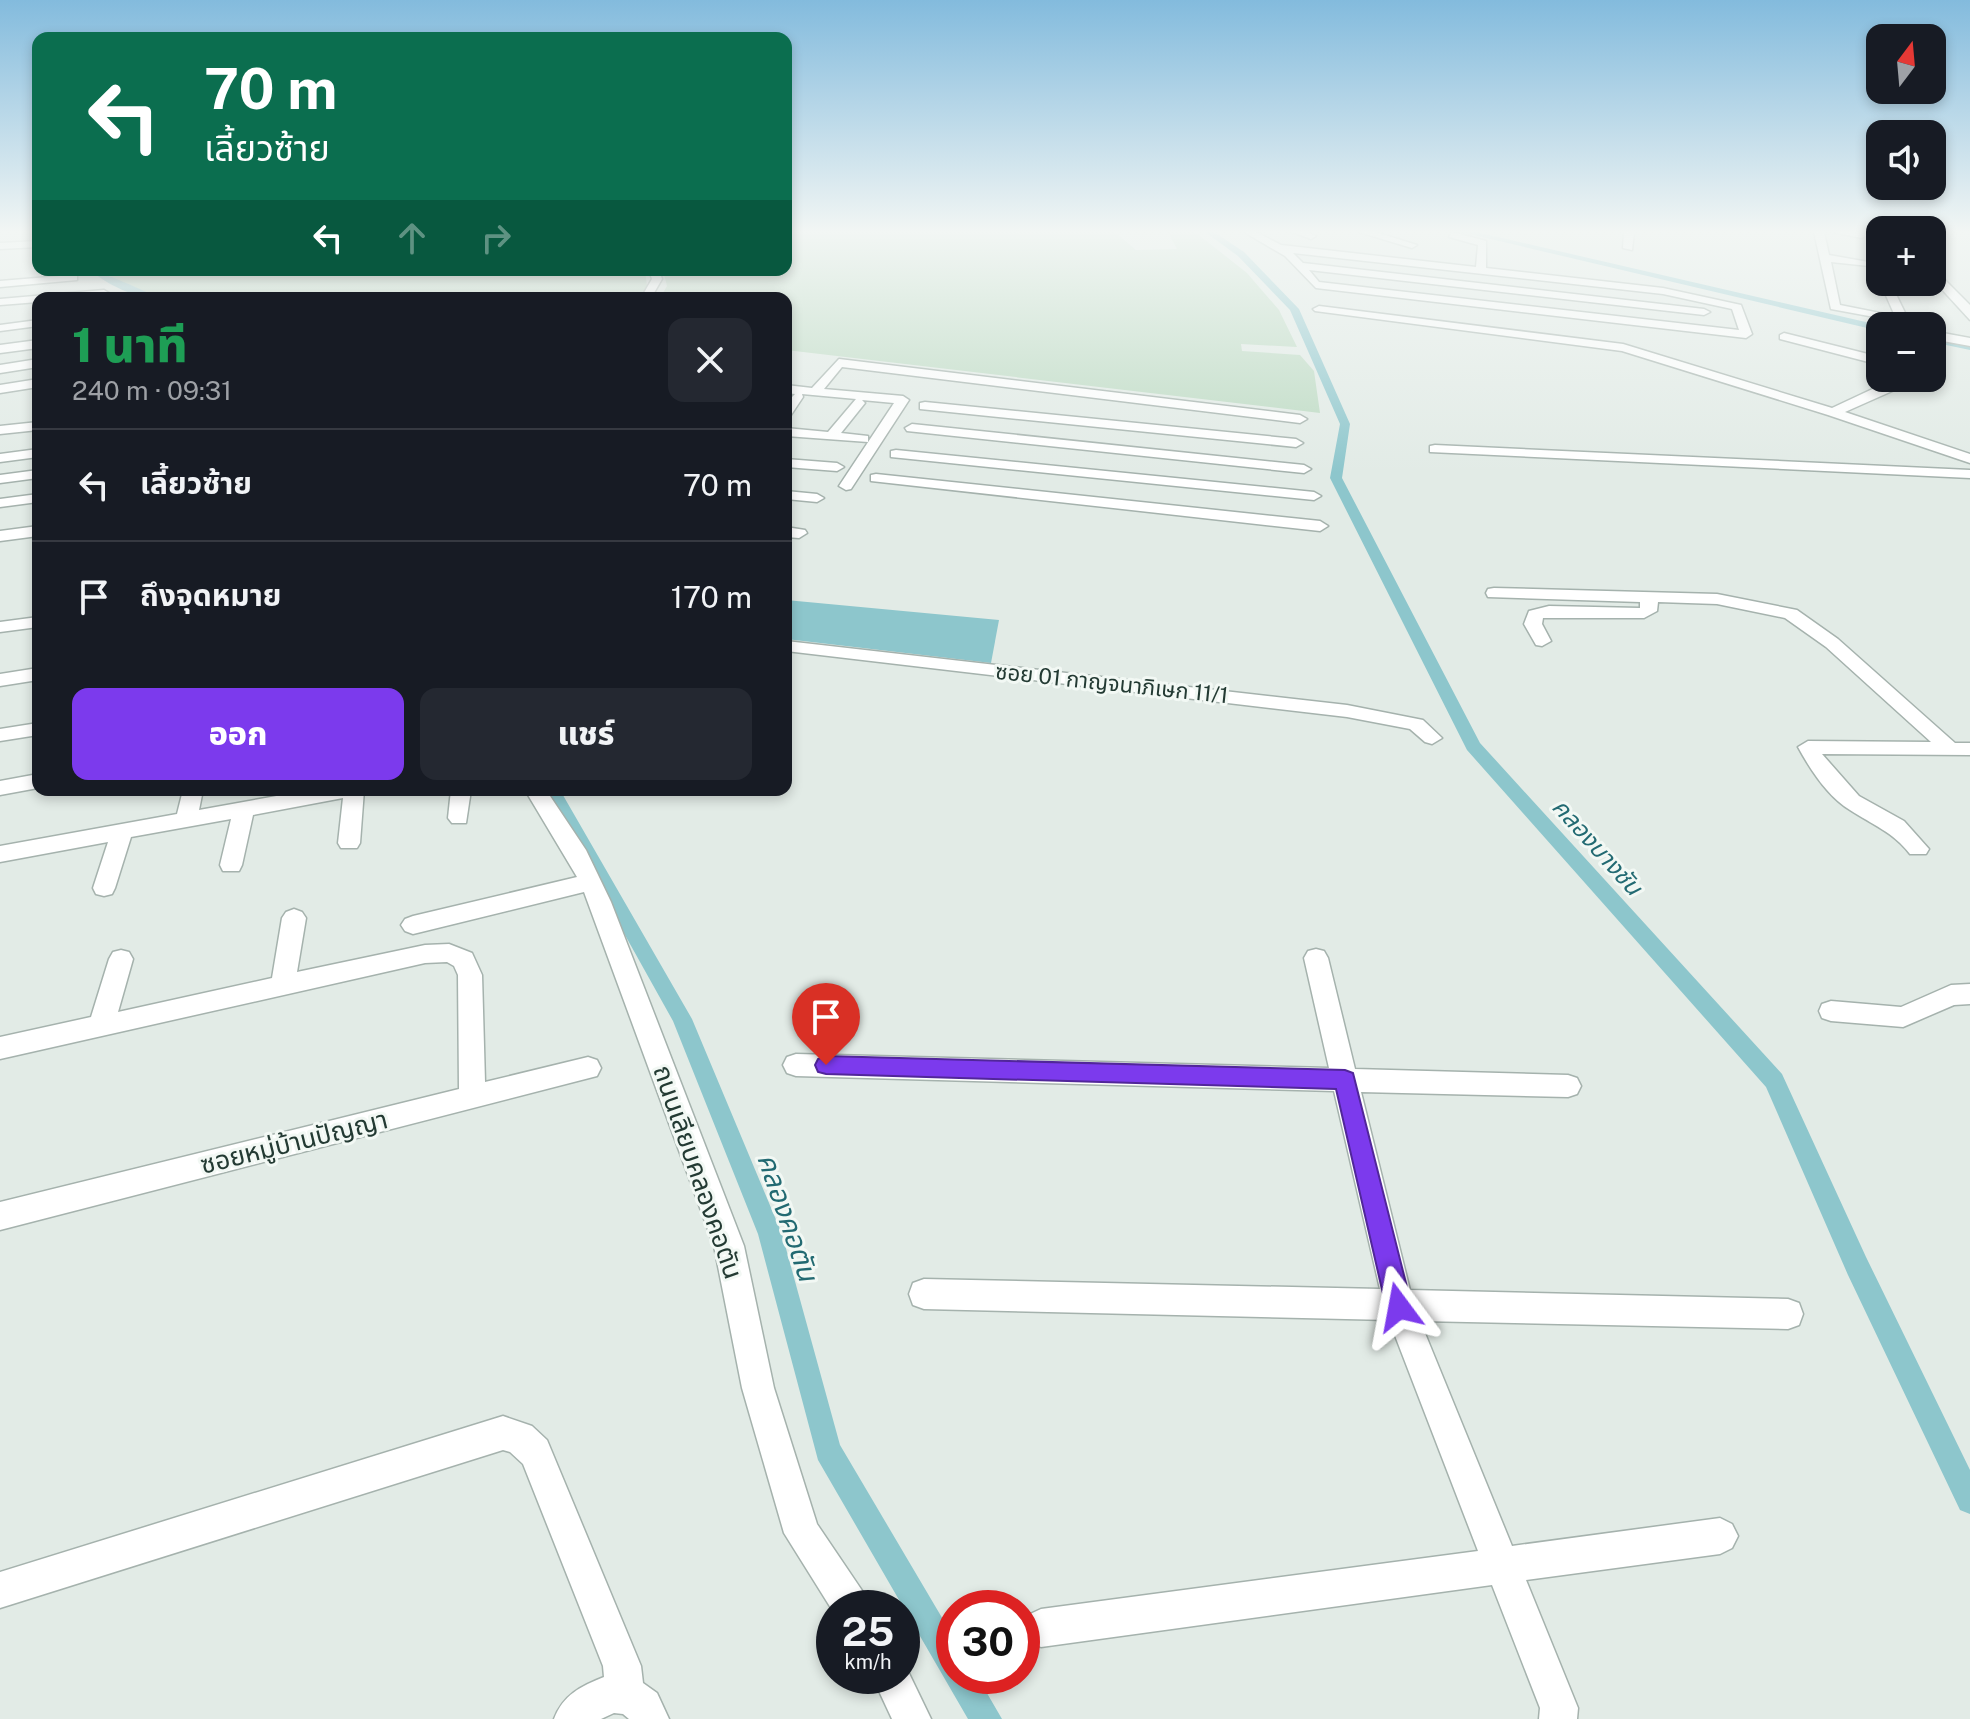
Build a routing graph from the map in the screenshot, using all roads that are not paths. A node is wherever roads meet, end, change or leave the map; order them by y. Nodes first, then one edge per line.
1 (1344, 312) edge
2 (1544, 312) edge
3 (1699, 312) edge
4 (1739, 312) edge
5 (1853, 312) edge
6 (1898, 312) edge
7 (1741, 317) junction
8 (32, 324) edge
9 (3, 328) edge
10 (1784, 337) dead end
11 (1946, 338) edge
12 (0, 342) edge
13 (1970, 342) edge
14 (32, 345) edge
15 (0, 349) edge
16 (1866, 358) edge
17 (32, 364) edge
18 (0, 369) edge
19 (32, 384) edge
20 (0, 389) edge
21 (815, 392) junction
22 (1879, 392) edge
23 (792, 393) edge
24 (1108, 395) junction
25 (858, 403) dead end
26 (925, 406) dead end
27 (1833, 412) junction
28 (1300, 419) dead end
29 (1097, 423) junction
30 (32, 427) edge
31 (912, 428) dead end
32 (0, 430) edge
33 (792, 433) edge
34 (832, 436) junction
35 (863, 439) dead end
36 (1296, 443) dead end
37 (1089, 447) junction
38 (1435, 449) dead end
39 (1910, 449) junction
40 (32, 454) edge
41 (896, 454) dead end
42 (0, 458) edge
43 (1970, 459) edge
44 (792, 463) edge
45 (837, 467) dead end
46 (1304, 469) dead end
47 (1871, 471) junction
48 (1082, 473) junction
49 (1970, 474) edge
50 (32, 475) edge
51 (876, 478) dead end
52 (0, 479) edge
53 (846, 486) dead end
54 (792, 496) edge
55 (1314, 496) dead end
56 (817, 498) dead end
57 (32, 499) edge
58 (1074, 500) junction
59 (0, 503) edge
60 (1320, 526) dead end
61 (32, 532) edge
62 (0, 536) edge
63 (1494, 593) dead end
64 (1646, 595) junction
65 (32, 622) edge
66 (0, 627) edge
67 (1542, 641) dead end
68 (792, 647) edge
69 (32, 675) edge
70 (0, 680) edge
71 (32, 730) edge
72 (0, 735) edge
73 (1432, 738) dead end
74 (1960, 749) edge
75 (32, 782) edge
76 (0, 788) edge
77 (192, 796) edge
78 (315, 796) edge
79 (353, 796) edge
80 (461, 796) edge
81 (539, 796) edge
82 (244, 809) junction
83 (459, 818) dead end
84 (186, 819) junction
85 (122, 832) junction
86 (349, 843) dead end
87 (1918, 849) dead end
88 (0, 854) edge
89 (231, 865) dead end
90 (590, 882) junction
91 (104, 888) dead end
92 (294, 918) dead end
93 (413, 925) dead end
94 (1316, 958) dead end
95 (121, 959) dead end
96 (283, 986) junction
97 (1970, 994) edge
98 (1831, 1011) dead end
99 (101, 1026) junction
100 (0, 1048) edge
101 (796, 1065) dead end
102 (588, 1068) dead end
103 (1345, 1080) junction
104 (1568, 1086) dead end
105 (472, 1098) junction
106 (0, 1216) edge
107 (924, 1294) dead end
108 (1399, 1307) junction
109 (1788, 1314) dead end
110 (1720, 1536) dead end
111 (1505, 1566) junction
112 (0, 1590) edge
113 (840, 1590) edge
114 (1041, 1628) dead end
115 (900, 1694) edge
116 (638, 1707) edge
117 (1562, 1715) edge
118 (573, 1719) edge
119 (912, 1719) edge

1 - 27 street
2 - 7 street
3 - 7 street
4 - 7 street
5 - 6 street
8 - 9 street
9 - 12 street
10 - 16 street
11 - 13 street
14 - 15 street
17 - 18 street
19 - 20 street
21 - 23 street
21 - 24 street
21 - 53 street
22 - 27 street
24 - 28 street
24 - 29 street
25 - 34 street
26 - 29 street
27 - 39 street
29 - 36 street
29 - 37 street
30 - 32 street
31 - 37 street
33 - 34 street
34 - 35 street
37 - 46 street
37 - 48 street
38 - 47 street
39 - 43 street
39 - 47 street
40 - 42 street
41 - 48 street
44 - 45 street
47 - 49 street
48 - 55 street
48 - 58 street
50 - 52 street
51 - 58 street
54 - 56 street
57 - 59 street
58 - 60 street
61 - 62 street
63 - 64 street
64 - 67 street
64 - 74 street
65 - 66 street
68 - 73 street, ซอย 01 กาญจนาภิเษก 11/1
69 - 70 street
71 - 72 street
74 - 87 street
75 - 76 street
77 - 84 street
78 - 82 street
79 - 86 street
80 - 83 street
81 - 90 street, ถนนเลียบคลองคอตัน
82 - 84 street
82 - 89 street
84 - 85 street
85 - 88 street
85 - 91 street
90 - 93 street
90 - 113 street, ถนนเลียบคลองคอตัน
92 - 96 street
94 - 103 street
95 - 99 street
96 - 99 street
96 - 105 street
97 - 98 street
99 - 100 street
101 - 103 street
102 - 105 street, ซอยหมู่บ้านปัญญา
103 - 104 street
103 - 108 street
105 - 106 street, ซอยหมู่บ้านปัญญา
107 - 108 street
108 - 109 street
108 - 111 street
110 - 111 street
111 - 114 street
111 - 117 street
112 - 116 street
115 - 119 street
116 - 118 street

